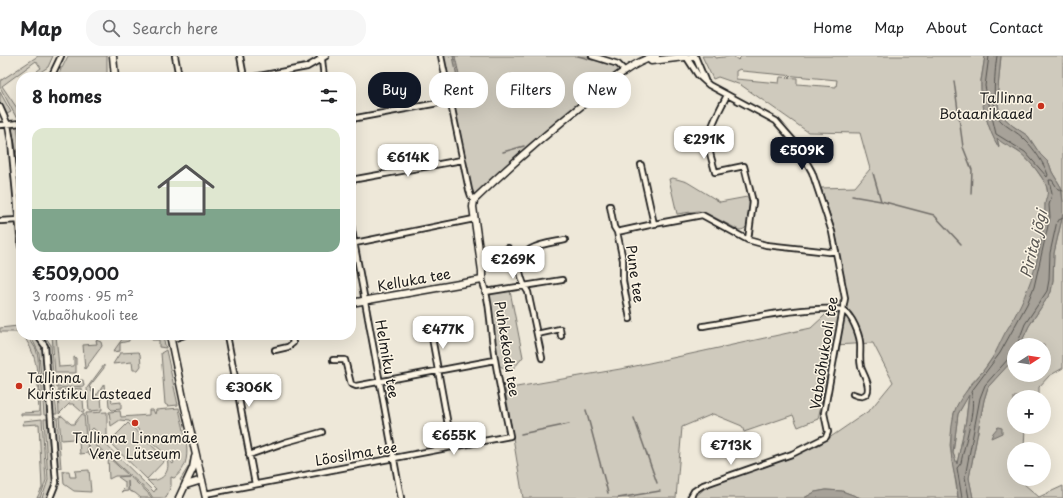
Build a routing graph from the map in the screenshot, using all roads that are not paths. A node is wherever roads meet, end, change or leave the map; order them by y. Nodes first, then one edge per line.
1 (61, 56) edge
2 (113, 56) edge
3 (175, 56) edge
4 (240, 56) edge
5 (326, 56) edge
6 (441, 56) edge
7 (592, 56) edge
8 (656, 56) edge
9 (689, 57) edge
10 (321, 58) edge
11 (632, 66) junction
12 (625, 71) junction
13 (53, 72) edge
14 (115, 72) edge
15 (178, 72) edge
16 (243, 72) edge
17 (280, 72) edge
18 (323, 72) edge
19 (444, 72) edge
20 (706, 81) junction
21 (728, 95) junction
22 (429, 105) edge
23 (0, 107) edge
24 (451, 108) edge
25 (356, 118) edge
26 (16, 124) edge
27 (8, 125) junction
28 (0, 126) edge
29 (462, 160) junction
30 (641, 165) dead end
31 (356, 179) edge
32 (16, 194) edge
33 (474, 200) junction
34 (610, 206) dead end
35 (474, 219) junction
36 (16, 220) edge
37 (0, 222) edge
38 (654, 224) junction
39 (617, 232) junction
40 (565, 240) dead end
41 (748, 240) junction
42 (356, 243) edge
43 (508, 248) dead end
44 (836, 251) junction
45 (356, 253) edge
46 (520, 268) junction
47 (482, 280) junction
48 (562, 280) dead end
49 (523, 285) junction
50 (485, 292) junction
51 (365, 300) junction
52 (356, 302) edge
53 (843, 310) junction
54 (630, 319) dead end
55 (703, 326) dead end
56 (431, 332) dead end
57 (537, 334) junction
58 (561, 336) dead end
59 (41, 340) edge
60 (169, 340) edge
61 (229, 340) edge
62 (292, 340) edge
63 (275, 350) dead end
64 (542, 358) dead end
65 (332, 360) dead end
66 (495, 360) junction
67 (438, 371) junction
68 (380, 382) junction
69 (853, 394) dead end
70 (322, 432) dead end
71 (510, 436) joint
72 (452, 447) junction
73 (195, 453) junction
74 (250, 455) junction
75 (394, 458) junction
76 (189, 478) junction
77 (201, 478) junction
78 (255, 484) junction
79 (186, 486) junction
80 (205, 496) edge
81 (50, 498) edge
82 (179, 498) edge
83 (401, 498) edge
84 (690, 498) edge

1 - 13 street
2 - 14 street
3 - 15 street
4 - 16 street
5 - 10 street
6 - 19 street, Puhkekodu tee
7 - 12 street
8 - 11 street
9 - 11 street
9 - 20 street
9 - 20 street, Vabaõhukooli tee
10 - 17 street
10 - 18 street
11 - 12 street
12 - 33 street
20 - 21 street, Vabaõhukooli tee
21 - 41 street
21 - 44 street, Vabaõhukooli tee
22 - 25 street
23 - 27 street
24 - 29 street, Puhkekodu tee
26 - 27 street
27 - 28 street
27 - 32 street
29 - 31 street
29 - 33 street, Puhkekodu tee
30 - 38 street
33 - 35 street, Puhkekodu tee
34 - 39 street, Pune tee
35 - 42 street
35 - 47 street, Puhkekodu tee
36 - 37 street
38 - 39 street, Pune tee
38 - 41 street, Pune tee
39 - 54 street, Pune tee
40 - 46 street
41 - 44 street, Pune tee
43 - 46 street
44 - 53 street, Vabaõhukooli tee
45 - 51 street, Helmiku tee
46 - 49 street
47 - 50 street, Puhkekodu tee
47 - 51 street, Kelluka tee
48 - 49 street
49 - 50 street
49 - 57 street
50 - 66 street, Puhkekodu tee
51 - 52 street, Kelluka tee
51 - 68 street, Helmiku tee
53 - 55 street
53 - 69 street
53 - 84 street, Vabaõhukooli tee
56 - 67 street
57 - 58 street
57 - 64 street
59 - 81 street
60 - 73 street
61 - 74 street
62 - 63 street
65 - 68 street
66 - 67 street
66 - 71 street, Puhkekodu tee
67 - 68 street
67 - 72 street
68 - 75 street, Helmiku tee
70 - 74 street
71 - 72 street, Lõosilma tee
72 - 75 street, Lõosilma tee
73 - 76 street
73 - 77 street
74 - 78 street
75 - 78 street, Lõosilma tee
75 - 83 street, Helmiku tee
76 - 77 street
76 - 79 street
77 - 79 street
77 - 80 street
78 - 80 street, Lõosilma tee
79 - 82 street

